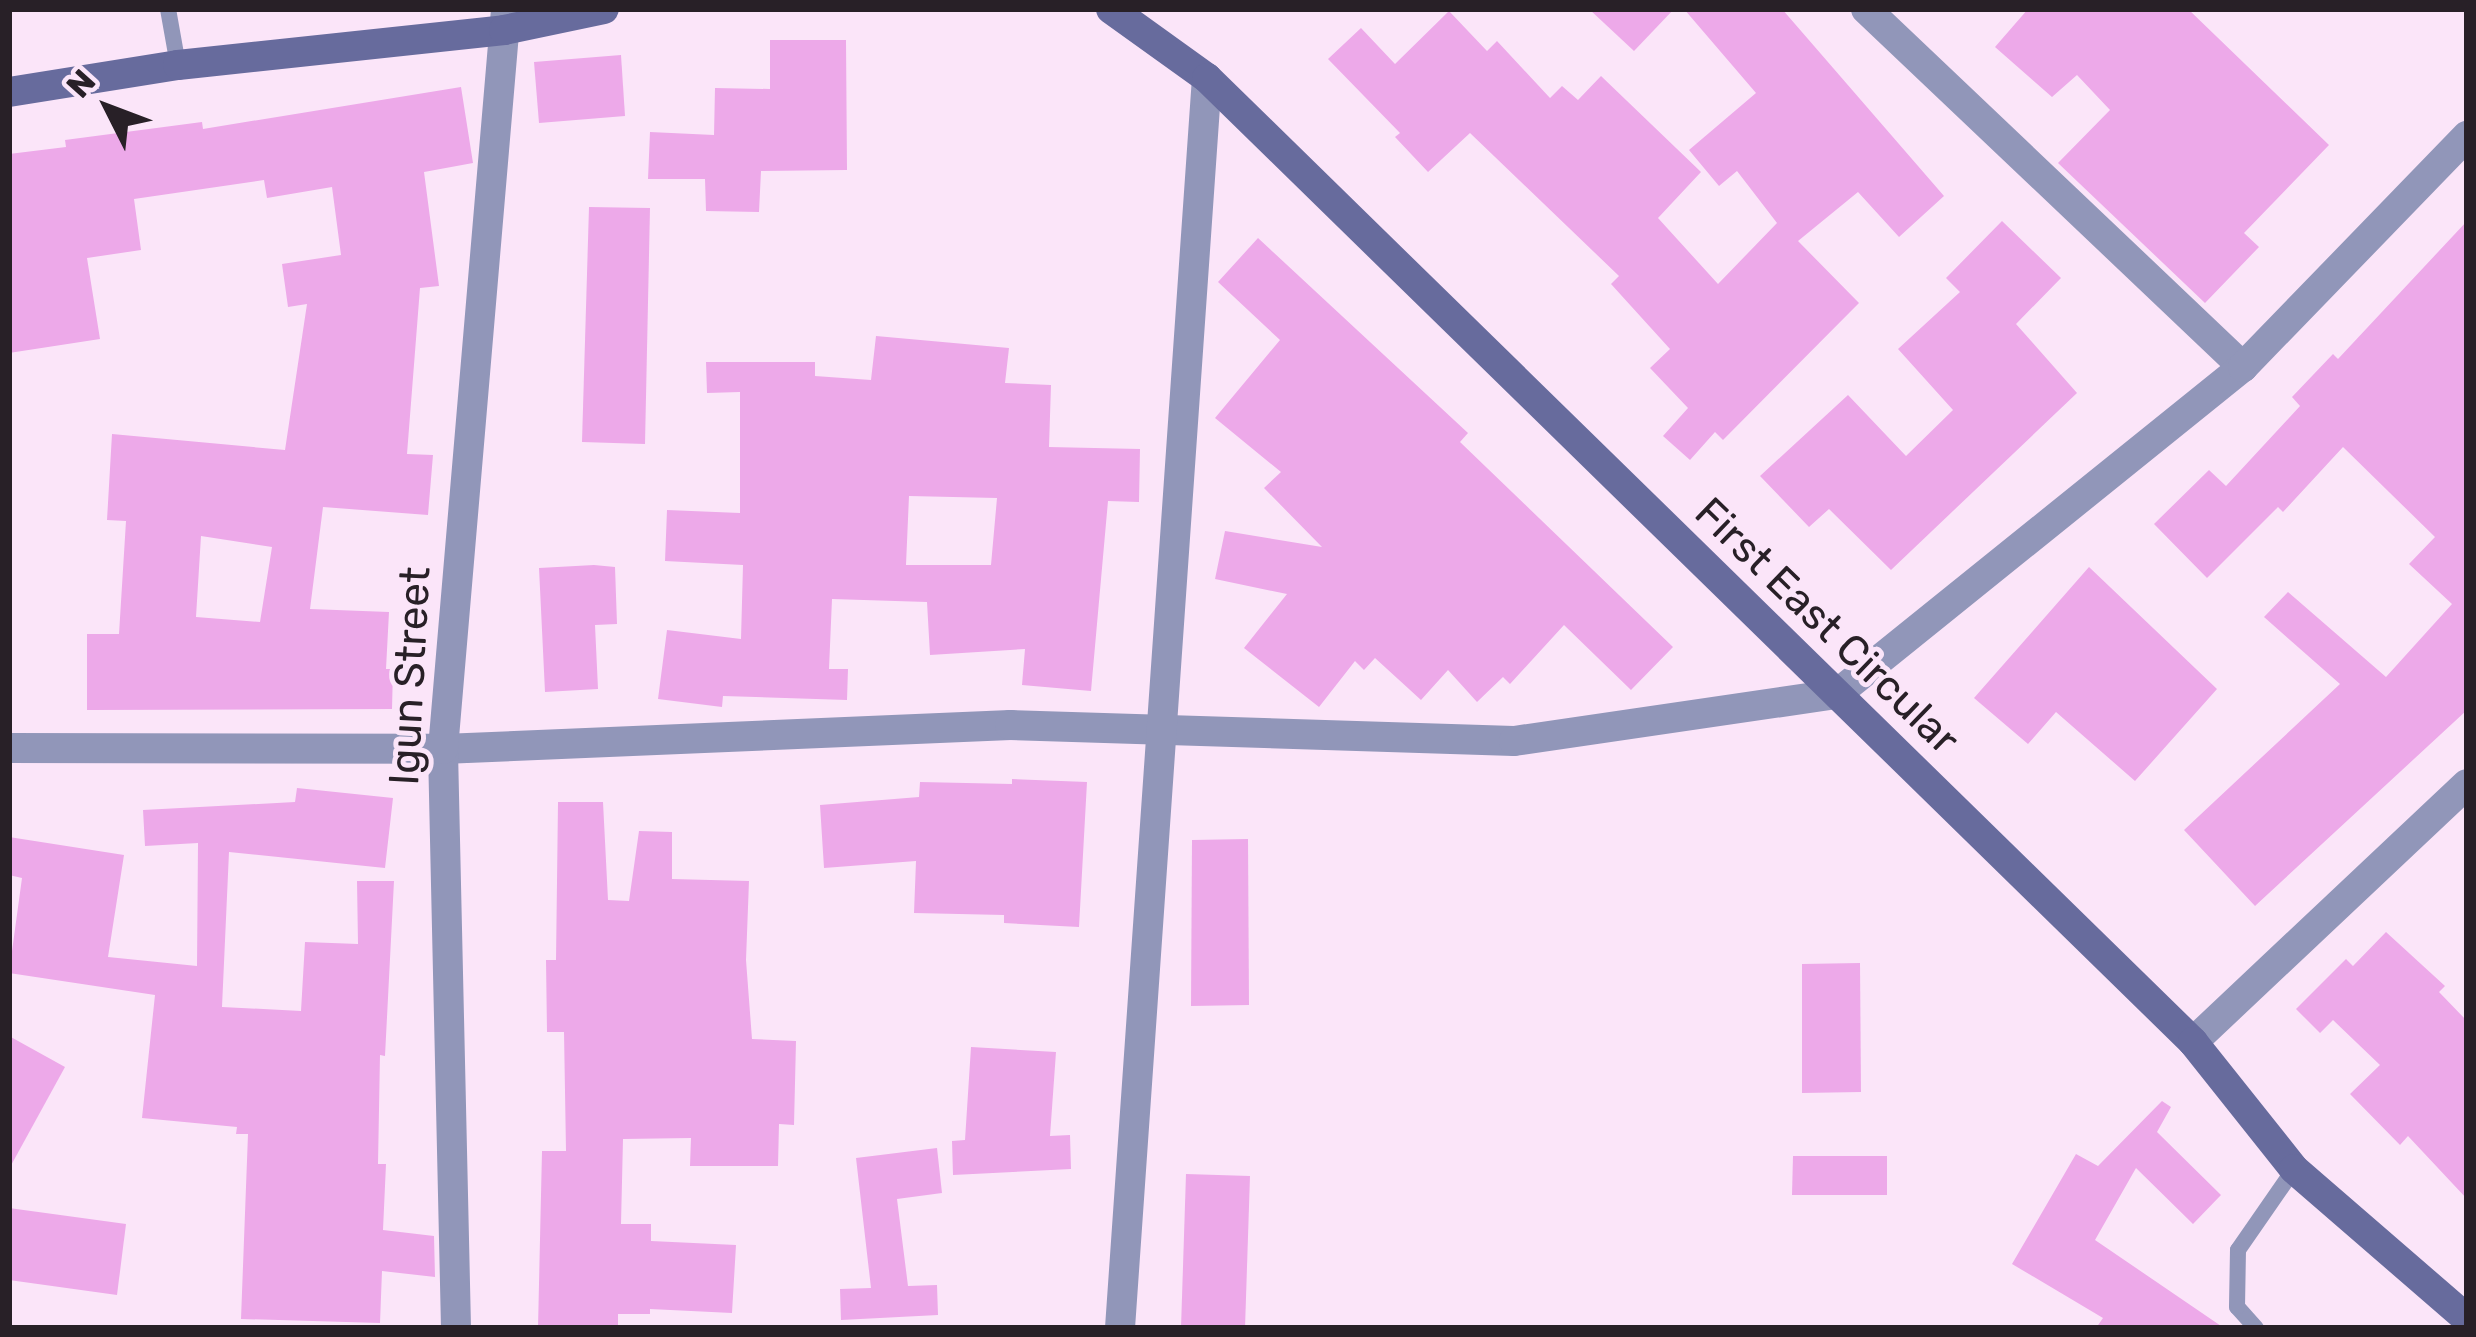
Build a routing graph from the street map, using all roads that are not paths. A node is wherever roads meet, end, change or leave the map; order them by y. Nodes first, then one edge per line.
1 (168, 9) edge
2 (604, 9) edge
3 (1111, 9) edge
4 (1866, 9) edge
5 (505, 20) edge
6 (178, 65) junction
7 (1207, 78) junction
8 (9, 92) edge
9 (2467, 136) edge
10 (2243, 367) junction
11 (1837, 694) junction
12 (1159, 733) junction
13 (9, 748) edge
14 (443, 749) junction
15 (2467, 784) edge
16 (2193, 1042) junction
17 (2294, 1168) junction
18 (2467, 1319) edge
19 (456, 1328) edge
20 (1120, 1328) edge
21 (2256, 1328) edge

1 - 6 lane
2 - 5 street
3 - 7 street, First East Circular
4 - 10 street
5 - 6 street
5 - 14 street, Igun Street
6 - 8 street
7 - 11 street, First East Circular
7 - 12 street
9 - 10 street
10 - 11 street
11 - 12 street
11 - 16 street, First East Circular
12 - 14 street
12 - 20 street
13 - 14 street
14 - 19 street, Igun Street
15 - 16 street
16 - 17 street, First East Circular
17 - 18 street, First East Circular
17 - 21 lane

